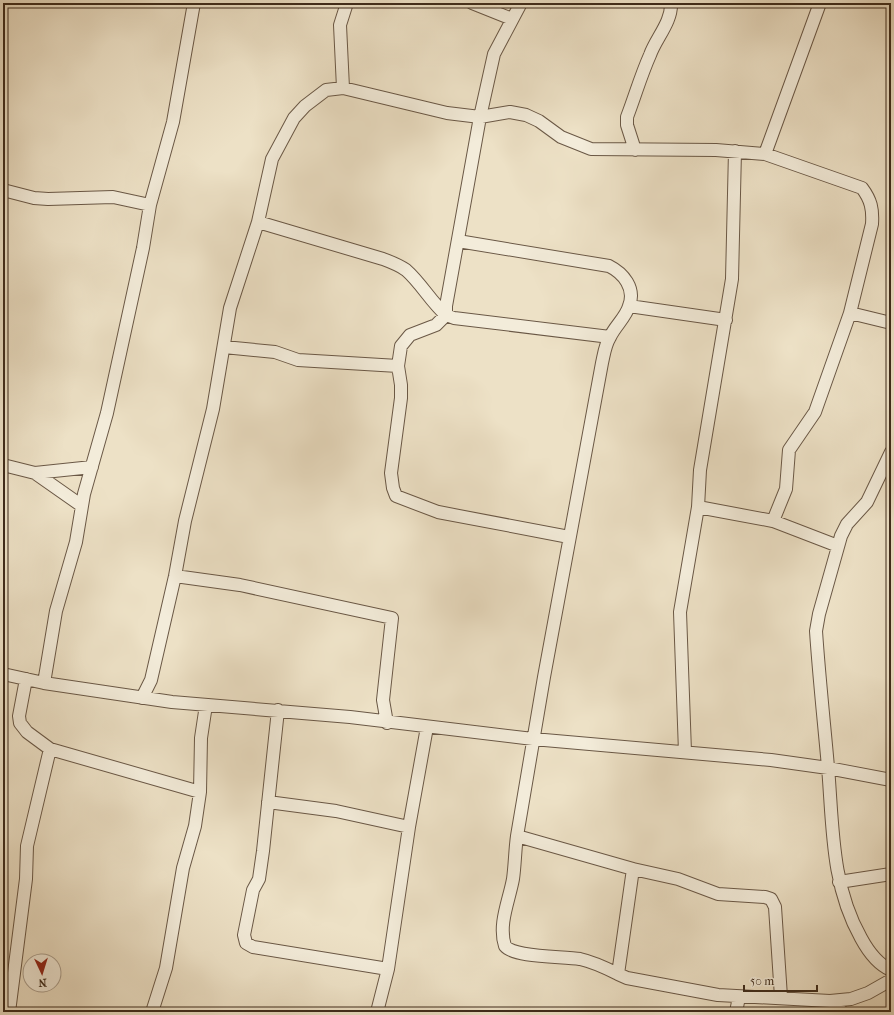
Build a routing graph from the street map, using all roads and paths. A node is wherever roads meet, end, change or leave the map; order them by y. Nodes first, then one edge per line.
1 (194, 3) edge
2 (347, 3) edge
3 (472, 3) edge
4 (521, 3) edge
5 (671, 3) edge
6 (820, 3) edge
7 (512, 19) junction
8 (343, 88) junction
9 (480, 117) junction
10 (635, 150) junction
11 (735, 151) junction
12 (764, 154) junction
13 (3, 190) edge
14 (150, 205) junction
15 (258, 222) junction
16 (458, 241) junction
17 (630, 306) junction
18 (850, 312) junction
19 (446, 315) junction
20 (726, 320) junction
21 (891, 323) edge
22 (610, 337) junction
23 (224, 347) junction
24 (398, 366) junction
25 (891, 452) edge
26 (3, 466) edge
27 (92, 467) junction
28 (35, 472) junction
29 (82, 506) junction
30 (698, 507) junction
31 (773, 521) junction
32 (569, 537) junction
33 (838, 546) junction
34 (175, 576) junction
35 (3, 674) edge
36 (26, 679) junction
37 (44, 683) junction
38 (142, 698) junction
39 (206, 705) junction
40 (278, 710) junction
41 (387, 723) junction
42 (428, 727) junction
43 (533, 739) junction
44 (50, 749) junction
45 (685, 752) junction
46 (828, 768) junction
47 (891, 780) edge
48 (200, 792) junction
49 (268, 802) junction
50 (409, 828) junction
51 (517, 836) junction
52 (633, 869) junction
53 (891, 874) edge
54 (839, 882) junction
55 (388, 969) junction
56 (891, 970) edge
57 (618, 974) junction
58 (891, 980) edge
59 (739, 997) junction
60 (781, 997) junction
61 (830, 1001) junction
62 (9, 1012) edge
63 (152, 1012) edge
64 (377, 1012) edge
65 (736, 1012) edge
66 (842, 1012) edge

1 - 14 street
2 - 8 street
3 - 7 street
4 - 7 street
5 - 10 street
6 - 12 street
7 - 9 street
8 - 9 street
8 - 15 street
9 - 10 street
9 - 16 street
10 - 11 street
11 - 12 street
11 - 20 street
12 - 18 street
13 - 14 street
14 - 27 street
15 - 19 street
15 - 23 street
16 - 17 street
16 - 19 street
17 - 20 street
17 - 22 street
18 - 21 street
18 - 31 street
19 - 22 street
19 - 24 street
20 - 30 street
22 - 32 street
23 - 24 street
23 - 34 street
24 - 32 street
25 - 33 street
26 - 28 street
27 - 28 street
27 - 29 street
28 - 29 street
29 - 37 street
30 - 31 street
30 - 45 street
31 - 33 street
32 - 43 street
33 - 46 street
34 - 38 street
34 - 41 street
35 - 36 street
36 - 37 street
36 - 44 street
37 - 38 street
38 - 39 street
39 - 40 street
39 - 48 street
40 - 41 street
40 - 49 street
41 - 42 street
42 - 43 street
42 - 50 street
43 - 45 street
43 - 51 street
44 - 48 street
44 - 62 street
45 - 46 street
46 - 47 street
46 - 54 street
48 - 63 street
49 - 50 street
49 - 55 street
50 - 55 street
51 - 52 street
51 - 57 street
52 - 57 street
52 - 60 street
53 - 54 street
54 - 56 street
55 - 64 street
57 - 59 street
58 - 61 street
59 - 60 street
59 - 65 street
60 - 61 street
61 - 66 street

